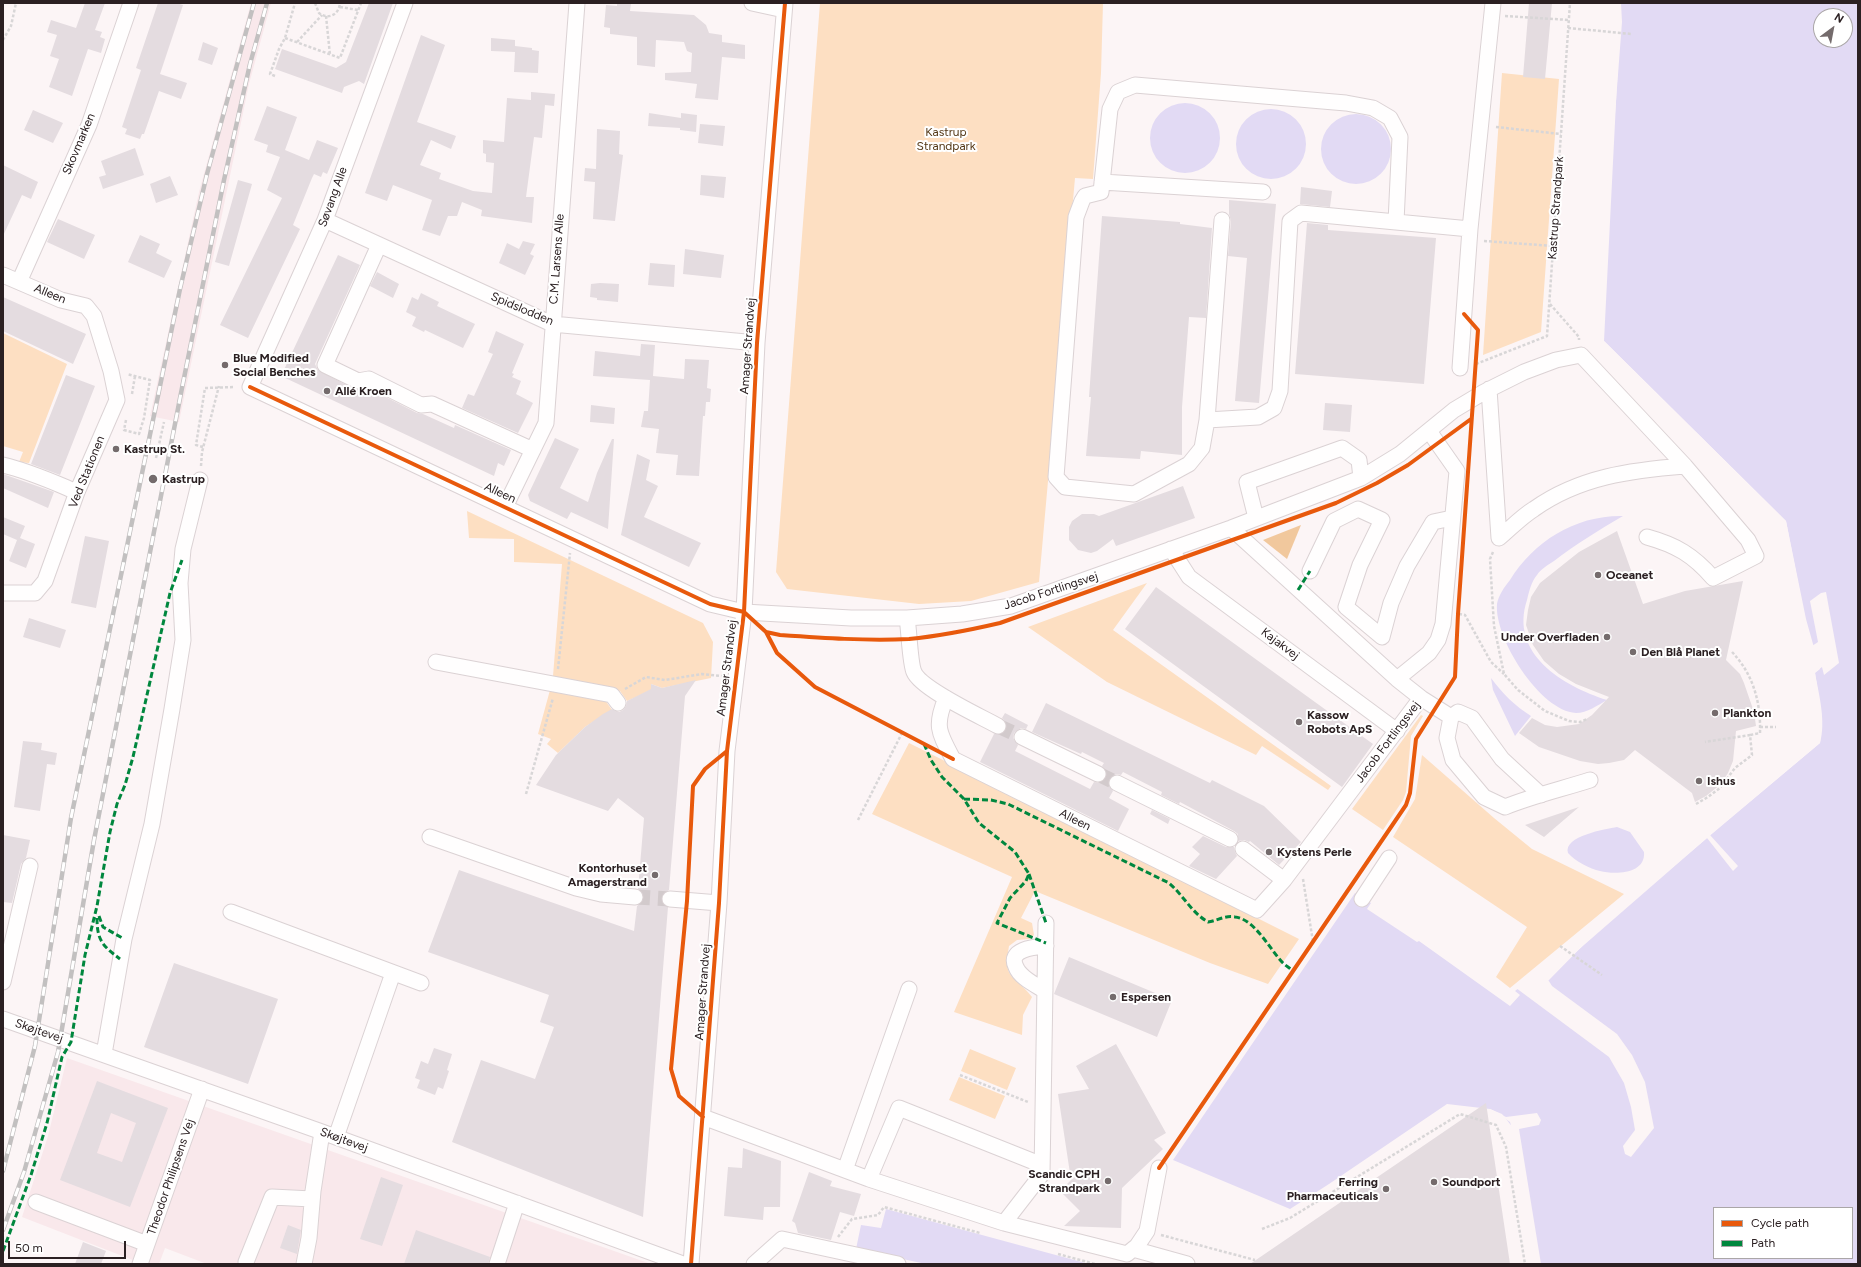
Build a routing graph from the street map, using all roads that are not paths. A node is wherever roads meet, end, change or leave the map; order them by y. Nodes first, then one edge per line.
1 (131, 3) edge
2 (405, 3) edge
3 (577, 3) edge
4 (752, 3) edge
5 (784, 7) edge
6 (1492, 9) edge
7 (1102, 182) junction
8 (1263, 192) dead end
9 (325, 220) junction
10 (1222, 220) dead end
11 (1396, 222) junction
12 (1470, 234) junction
13 (379, 245) junction
14 (3, 275) edge
15 (19, 282) junction
16 (94, 316) joint
17 (552, 324) junction
18 (757, 343) junction
19 (1460, 368) dead end
20 (250, 387) joint
21 (1489, 389) junction
22 (1207, 420) junction
23 (1428, 431) junction
24 (533, 450) junction
25 (3, 465) edge
26 (1685, 466) junction
27 (1361, 478) junction
28 (200, 480) road end
29 (77, 492) junction
30 (505, 506) junction
31 (1256, 518) junction
32 (1452, 518) junction
33 (1231, 528) junction
34 (1647, 537) dead end
35 (1171, 549) junction
36 (1310, 571) dead end
37 (3, 593) edge
38 (744, 612) junction
39 (908, 618) junction
40 (436, 662) dead end
41 (1397, 679) junction
42 (946, 698) junction
43 (1421, 698) junction
44 (615, 699) road end
45 (1451, 717) junction
46 (998, 726) tunnel mouth
47 (1397, 731) junction
48 (1022, 737) tunnel mouth
49 (1098, 774) tunnel mouth
50 (1590, 780) dead end
51 (1117, 783) tunnel mouth
52 (1541, 795) junction
53 (430, 837) dead end
54 (1230, 839) dead end
55 (1243, 849) dead end
56 (1389, 858) dead end
57 (30, 866) dead end
58 (1284, 880) junction
59 (635, 896) tunnel mouth
60 (670, 899) tunnel mouth
61 (1362, 899) dead end
62 (720, 903) junction
63 (1257, 910) joint
64 (231, 912) dead end
65 (1046, 923) dead end
66 (1046, 946) junction
67 (393, 973) junction
68 (3, 982) edge
69 (421, 983) dead end
70 (910, 989) dead end
71 (1045, 992) junction
72 (3, 1019) edge
73 (104, 1054) junction
74 (202, 1089) junction
75 (703, 1117) junction
76 (322, 1132) junction
77 (336, 1137) junction
78 (1042, 1165) junction
79 (1159, 1168) dead end
80 (845, 1170) junction
81 (869, 1179) junction
82 (312, 1199) junction
83 (36, 1202) dead end
84 (518, 1203) junction
85 (1004, 1223) junction
86 (147, 1244) junction
87 (1133, 1249) junction
88 (246, 1262) dead end
89 (140, 1264) edge
90 (304, 1264) edge
91 (497, 1264) edge
92 (683, 1264) edge
93 (691, 1264) edge
94 (754, 1264) edge
95 (898, 1264) edge
96 (1186, 1264) edge

1 - 15 street, Skovmarken
2 - 9 street, Søvang Alle
3 - 17 street, C.M. Larsens Alle
4 - 5 street
5 - 18 street, Amager Strandvej
6 - 12 street
7 - 8 street
7 - 11 street
7 - 22 street
9 - 13 street, Spidslodden
9 - 20 street, Søvang Alle
10 - 22 street
11 - 12 street
11 - 22 street
12 - 19 street
13 - 17 street, Spidslodden
13 - 24 street
14 - 15 street, Alleen
15 - 16 street, Alleen
16 - 29 street, Ved Stationen
17 - 18 street, Spidslodden
17 - 24 street, C.M. Larsens Alle
18 - 38 street, Amager Strandvej
20 - 30 street, Alleen
21 - 23 street, Jacob Fortlingsvej
21 - 26 street, Jacob Fortlingsvej
21 - 26 street
23 - 27 street, Jacob Fortlingsvej
23 - 32 street
24 - 30 street, C.M. Larsens Alle
25 - 29 street
26 - 34 street
27 - 31 street, Jacob Fortlingsvej
27 - 31 street
28 - 73 street
29 - 37 street, Ved Stationen
30 - 38 street, Alleen
31 - 33 street, Jacob Fortlingsvej
32 - 36 street
32 - 41 street
33 - 35 street, Jacob Fortlingsvej
33 - 41 street, Jacob Fortlingsvej
35 - 39 street, Jacob Fortlingsvej
35 - 47 street, Kajakvej
38 - 39 street, Jacob Fortlingsvej
38 - 62 street, Amager Strandvej
39 - 42 street
40 - 44 street
41 - 43 street, Jacob Fortlingsvej
42 - 46 street
42 - 63 street, Alleen
43 - 45 street
43 - 47 street, Jacob Fortlingsvej
45 - 52 street
45 - 52 street
47 - 58 street, Jacob Fortlingsvej
48 - 49 street
50 - 52 street
51 - 54 street
53 - 59 street
55 - 58 street
56 - 61 street
57 - 68 street
58 - 63 street, Jacob Fortlingsvej
60 - 62 street
62 - 75 street, Amager Strandvej
64 - 67 street
65 - 66 street
66 - 71 street
66 - 71 street
67 - 69 street
67 - 77 street
70 - 80 street
71 - 78 street
72 - 73 street, Skøjtevej
73 - 74 street, Skøjtevej
74 - 76 street, Skøjtevej
74 - 86 street, Theodor Philipsens Vej
75 - 80 street
75 - 93 street, Amager Strandvej
76 - 77 street, Skøjtevej
76 - 82 street
77 - 84 street, Skøjtevej
78 - 81 street
78 - 85 street
79 - 87 street
80 - 81 street
81 - 85 street
82 - 88 street
82 - 90 street
83 - 86 street
84 - 91 street
84 - 92 street, Skøjtevej
85 - 87 street
86 - 89 street, Theodor Philipsens Vej
87 - 96 street
94 - 95 street

